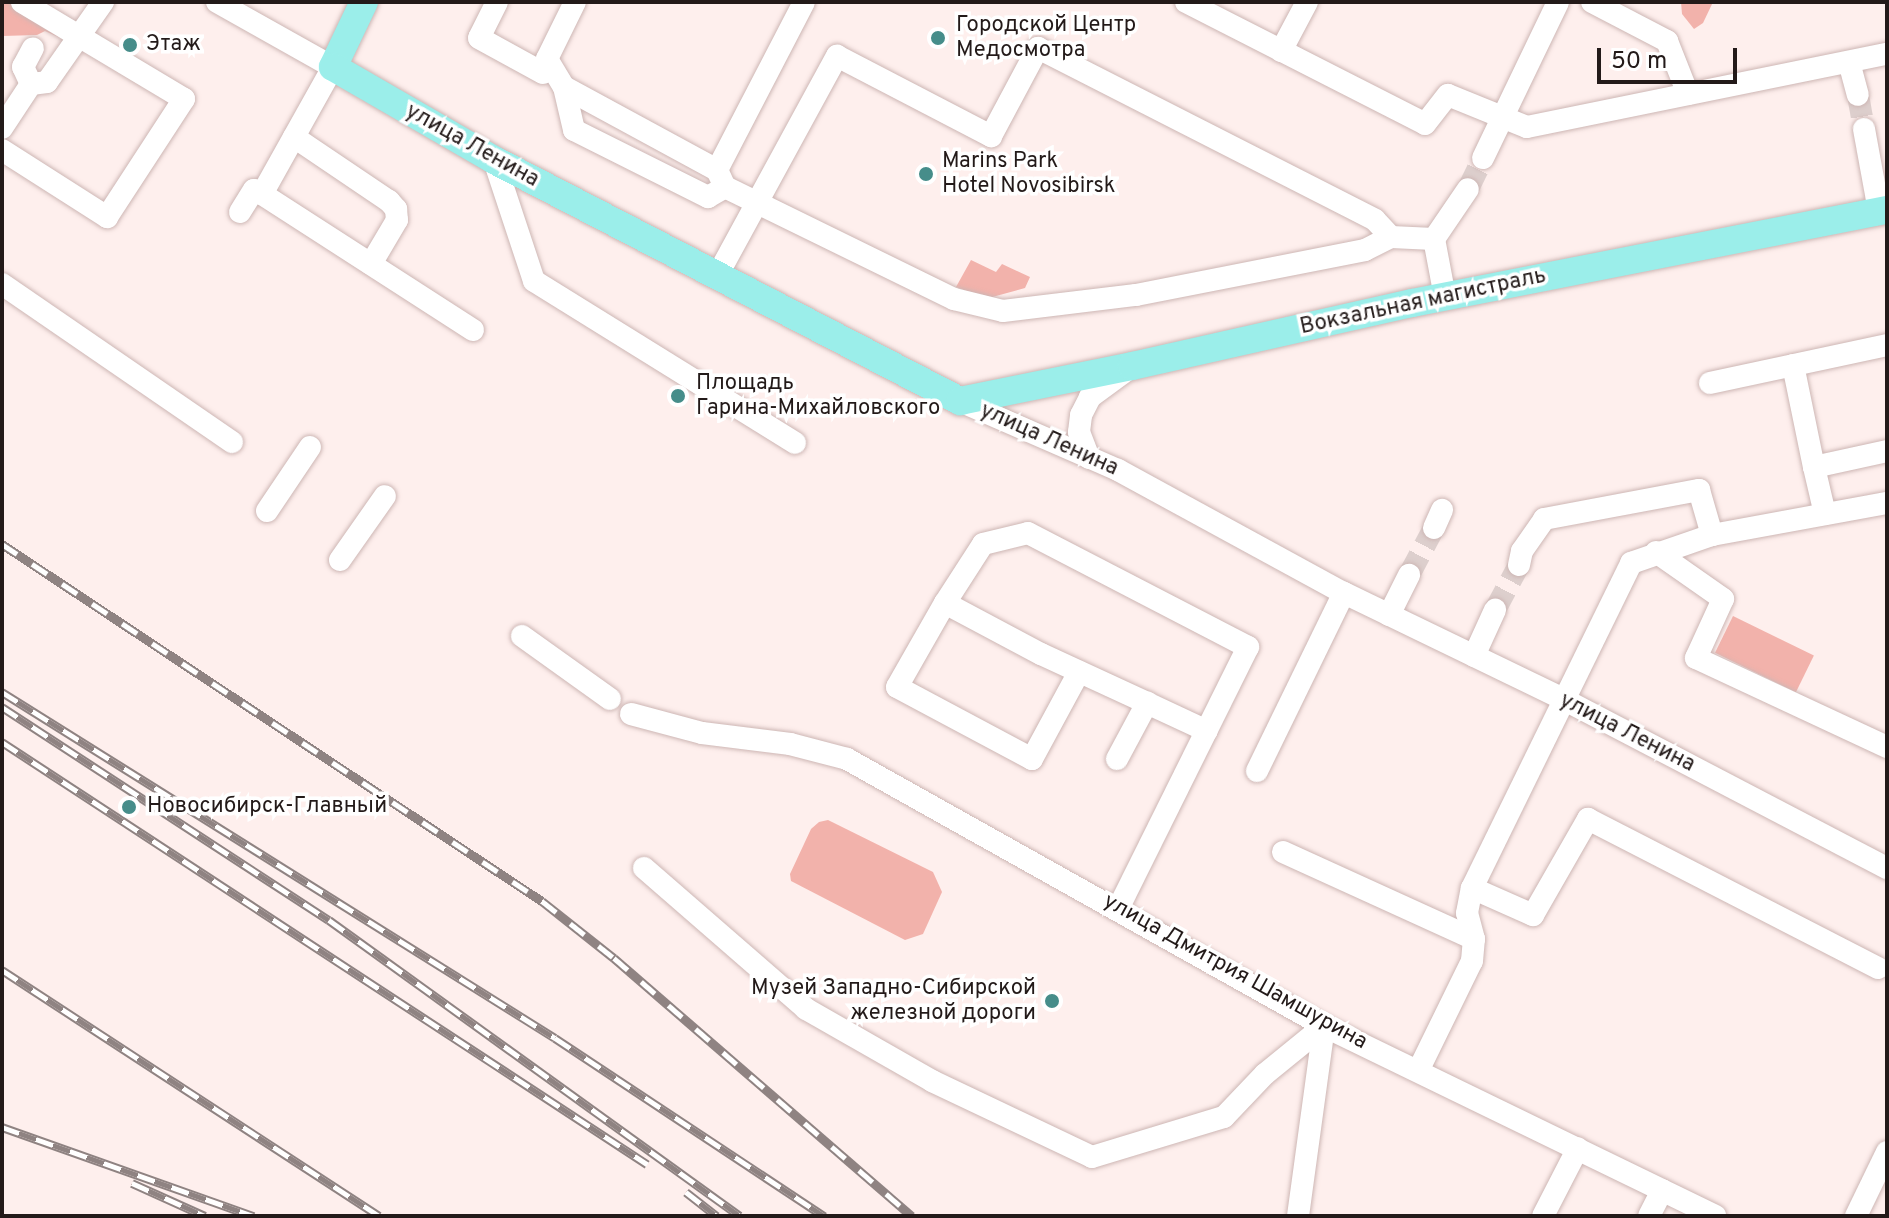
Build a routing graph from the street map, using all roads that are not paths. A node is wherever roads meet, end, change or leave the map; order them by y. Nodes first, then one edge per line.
1 (22, 2) edge
2 (103, 2) edge
3 (217, 2) edge
4 (364, 2) edge
5 (497, 2) edge
6 (575, 2) edge
7 (804, 2) edge
8 (1186, 2) edge
9 (1307, 2) edge
10 (1558, 2) edge
11 (1592, 2) edge
12 (80, 37) junction
13 (33, 48) dead end
14 (1281, 51) junction
15 (1887, 54) edge
16 (1849, 62) junction
17 (333, 67) junction
18 (543, 73) dead end
19 (31, 84) junction
20 (564, 87) junction
21 (1688, 94) junction
22 (1858, 95) tunnel mouth
23 (1504, 118) junction
24 (2, 128) edge
25 (1864, 129) tunnel mouth
26 (294, 137) junction
27 (2, 150) edge
28 (1483, 158) tunnel mouth
29 (494, 160) junction
30 (721, 178) junction
31 (1468, 189) tunnel mouth
32 (262, 194) junction
33 (757, 202) junction
34 (1883, 211) edge
35 (240, 212) dead end
36 (1391, 237) junction
37 (1434, 239) junction
38 (371, 264) junction
39 (717, 276) junction
40 (2, 284) edge
41 (1445, 297) junction
42 (473, 330) dead end
43 (1887, 345) edge
44 (1793, 365) junction
45 (1132, 366) junction
46 (1710, 383) dead end
47 (960, 401) junction
48 (232, 442) dead end
49 (795, 443) dead end
50 (310, 447) dead end
51 (1887, 451) edge
52 (1089, 458) junction
53 (1814, 467) junction
54 (385, 496) dead end
55 (1887, 503) edge
56 (267, 511) dead end
57 (1825, 514) junction
58 (1712, 535) junction
59 (1656, 552) junction
60 (340, 560) dead end
61 (1519, 565) tunnel mouth
62 (1409, 575) tunnel mouth
63 (1344, 593) junction
64 (945, 603) junction
65 (1495, 610) tunnel mouth
66 (1389, 615) junction
67 (522, 636) dead end
68 (1474, 656) junction
69 (1079, 672) junction
70 (610, 699) dead end
71 (1567, 701) junction
72 (1147, 703) junction
73 (631, 714) dead end
74 (1207, 731) junction
75 (1887, 747) edge
76 (1117, 759) dead end
77 (1257, 771) dead end
78 (1283, 852) dead end
79 (644, 868) dead end
80 (1887, 868) edge
81 (1472, 888) junction
82 (1118, 909) junction
83 (1474, 939) junction
84 (1878, 968) dead end
85 (1324, 1026) junction
86 (1419, 1069) junction
87 (1578, 1148) junction
88 (1887, 1152) edge
89 (1662, 1190) junction
90 (1298, 1216) edge
91 (1543, 1216) edge
92 (1649, 1216) edge
93 (1715, 1216) edge
94 (1856, 1216) edge

1 - 12 street
2 - 12 street
3 - 17 street, улица Ленина
4 - 17 main road
5 - 18 street
6 - 20 street
7 - 30 street
8 - 14 street
9 - 14 street
10 - 23 street
11 - 21 street
12 - 19 street
12 - 27 street
13 - 19 street
14 - 23 street
15 - 16 street
16 - 21 street
16 - 22 street
17 - 26 street
17 - 29 main road, улица Ленина
19 - 24 street
20 - 30 street
20 - 30 street
21 - 23 street
23 - 28 street
25 - 34 street
26 - 32 street
26 - 38 street
29 - 39 main road, улица Ленина
29 - 49 street
30 - 33 street
31 - 37 street
32 - 35 street
32 - 38 street
33 - 36 street
33 - 36 street
33 - 39 street
34 - 41 main road, Вокзальная магистраль
36 - 37 street
37 - 41 street
38 - 42 street
39 - 47 main road, улица Ленина
40 - 48 street
41 - 45 main road, Вокзальная магистраль
43 - 44 street
44 - 46 street
44 - 53 street
45 - 47 main road, Вокзальная магистраль
45 - 52 street
47 - 52 street, улица Ленина
50 - 56 street
51 - 53 street
52 - 63 street, улица Ленина
53 - 57 street
54 - 60 street
55 - 57 street
57 - 58 street
58 - 59 street
58 - 61 street
59 - 71 street
59 - 75 street
62 - 66 street
63 - 66 street, улица Ленина
63 - 77 street
64 - 69 street
64 - 69 street
64 - 74 street
65 - 68 street
66 - 68 street, улица Ленина
67 - 70 street
68 - 71 street, улица Ленина
69 - 72 street
71 - 80 street, улица Ленина
71 - 81 street
72 - 74 street
72 - 76 street
73 - 82 street, улица Дмитрия Шамшурина
74 - 82 street
78 - 83 street
79 - 85 street
81 - 83 street
81 - 84 street
82 - 85 street, улица Дмитрия Шамшурина
83 - 86 street
85 - 86 street, улица Дмитрия Шамшурина
85 - 90 street
86 - 87 street, улица Дмитрия Шамшурина
87 - 89 street, улица Дмитрия Шамшурина
87 - 91 street
88 - 94 street
89 - 92 street
89 - 93 street, улица Дмитрия Шамшурина

